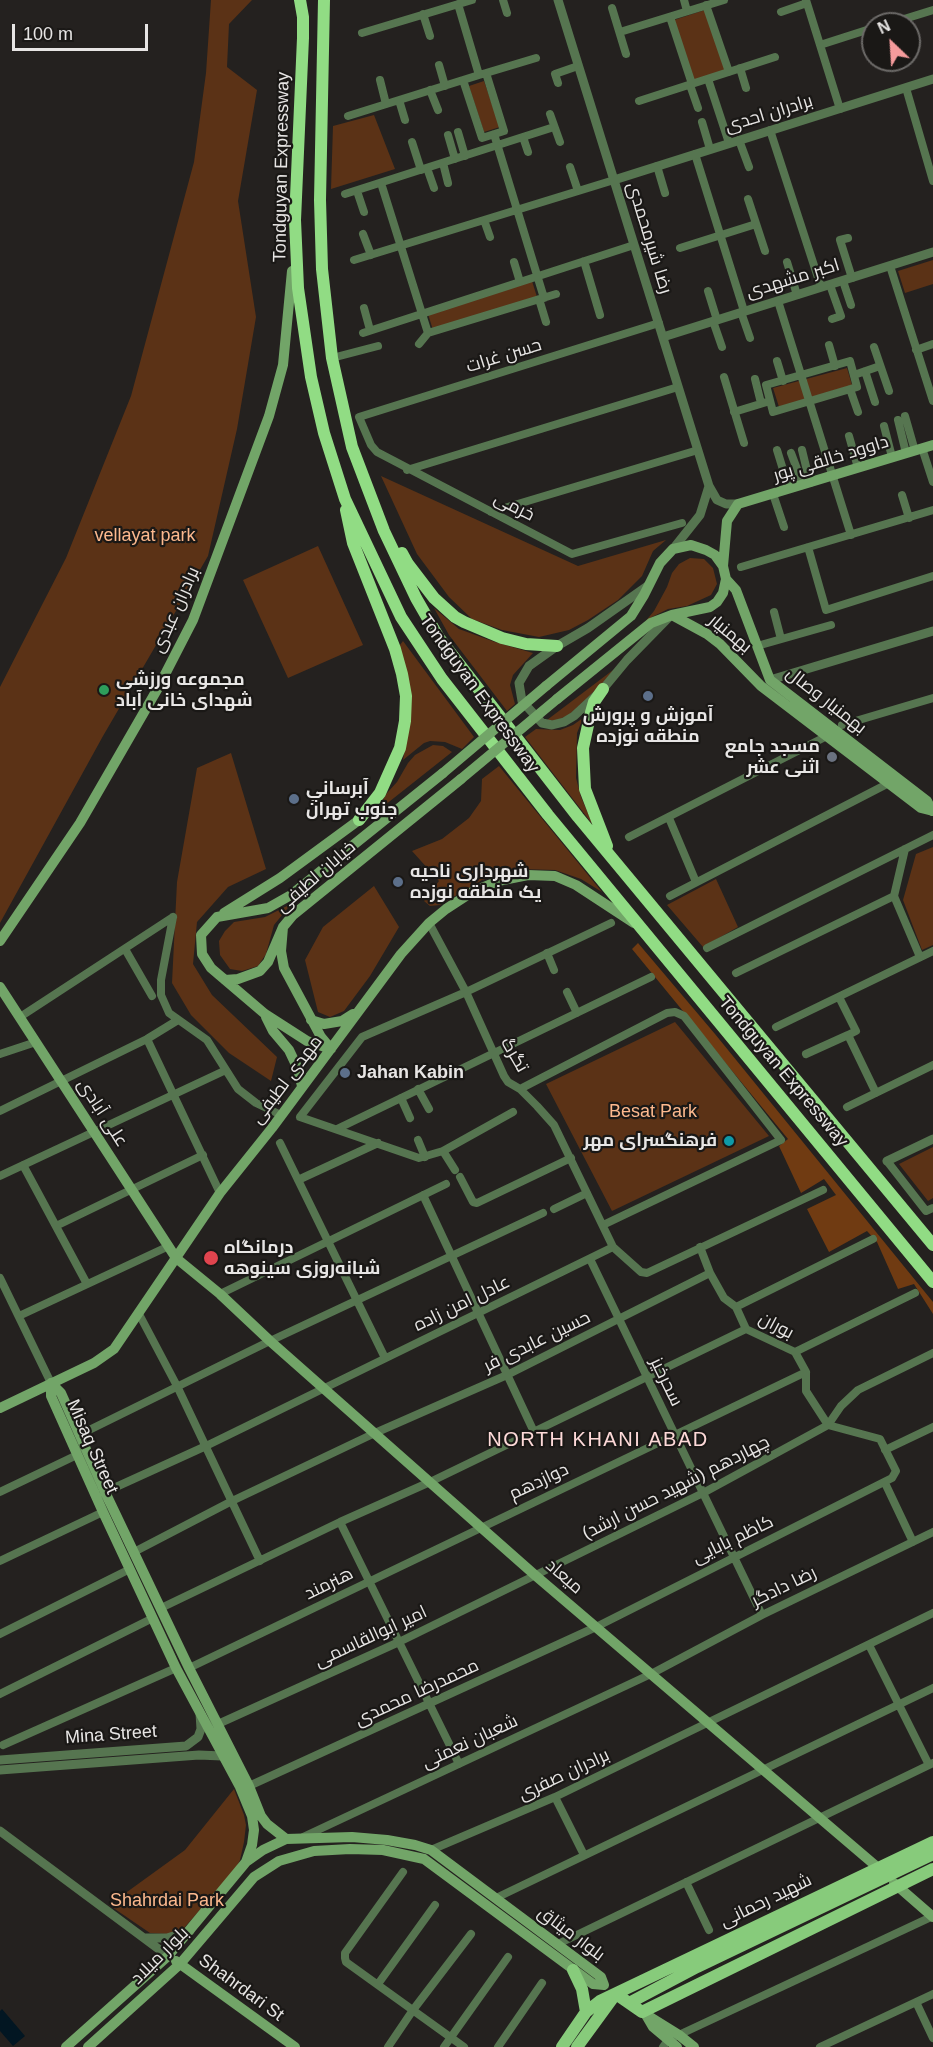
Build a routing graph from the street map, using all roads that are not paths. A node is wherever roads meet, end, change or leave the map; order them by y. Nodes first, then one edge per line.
1 (301, 0) edge
2 (324, 0) edge
3 (472, 0) edge
4 (503, 0) edge
5 (558, 0) edge
6 (684, 0) edge
7 (724, 0) edge
8 (806, 2) edge
9 (458, 4) junction
10 (706, 5) junction
11 (612, 8) dead end
12 (687, 11) junction
13 (781, 12) dead end
14 (507, 13) dead end
15 (423, 14) junction
16 (670, 17) junction
17 (620, 32) junction
18 (861, 32) edge
19 (362, 33) dead end
20 (430, 36) dead end
21 (820, 45) junction
22 (626, 54) dead end
23 (775, 57) dead end
24 (536, 58) dead end
25 (439, 65) dead end
26 (579, 66) junction
27 (740, 68) junction
28 (729, 72) junction
29 (483, 74) junction
30 (708, 79) junction
31 (933, 79) edge
32 (380, 80) dead end
33 (463, 80) junction
34 (558, 83) dead end
35 (691, 84) junction
36 (445, 86) junction
37 (746, 88) dead end
38 (906, 88) junction
39 (430, 90) junction
40 (399, 100) junction
41 (639, 101) dead end
42 (386, 104) junction
43 (698, 108) dead end
44 (840, 109) junction
45 (438, 110) dead end
46 (550, 114) dead end
47 (348, 116) dead end
48 (405, 120) dead end
49 (702, 122) dead end
50 (554, 127) junction
51 (770, 130) junction
52 (458, 132) dead end
53 (494, 134) junction
54 (448, 135) dead end
55 (523, 137) junction
56 (739, 140) junction
57 (412, 142) dead end
58 (560, 142) dead end
59 (729, 143) junction
60 (497, 145) junction
61 (710, 149) junction
62 (528, 152) dead end
63 (695, 154) junction
64 (465, 156) junction
65 (455, 159) junction
66 (443, 163) junction
67 (657, 166) junction
68 (749, 166) dead end
69 (570, 167) dead end
70 (424, 169) junction
71 (614, 180) junction
72 (933, 181) edge
73 (381, 183) junction
74 (448, 183) dead end
75 (434, 188) dead end
76 (357, 190) junction
77 (578, 191) junction
78 (345, 194) dead end
79 (665, 194) dead end
80 (748, 199) dead end
81 (517, 210) junction
82 (364, 212) dead end
83 (295, 220) junction
84 (484, 220) junction
85 (756, 224) junction
86 (363, 234) dead end
87 (720, 236) junction
88 (490, 237) dead end
89 (840, 240) dead end
90 (634, 245) junction
91 (401, 246) junction
92 (680, 248) dead end
93 (765, 251) dead end
94 (933, 252) edge
95 (370, 255) junction
96 (354, 260) dead end
97 (584, 261) junction
98 (514, 262) dead end
99 (787, 262) dead end
100 (890, 266) junction
101 (537, 276) junction
102 (847, 279) junction
103 (520, 282) junction
104 (826, 286) junction
105 (708, 291) dead end
106 (555, 294) dead end
107 (796, 295) junction
108 (542, 298) junction
109 (778, 301) junction
110 (851, 305) dead end
111 (364, 308) dead end
112 (743, 312) junction
113 (422, 314) junction
114 (600, 315) dead end
115 (832, 319) dead end
116 (715, 320) junction
117 (546, 322) dead end
118 (658, 323) junction
119 (428, 333) junction
120 (663, 337) junction
121 (750, 338) dead end
122 (419, 344) dead end
123 (933, 344) edge
124 (829, 345) dead end
125 (378, 346) dead end
126 (722, 347) dead end
127 (874, 347) dead end
128 (916, 350) junction
129 (332, 358) junction
130 (777, 361) dead end
131 (835, 366) junction
132 (880, 366) junction
133 (865, 371) junction
134 (854, 375) junction
135 (802, 376) junction
136 (724, 377) dead end
137 (755, 379) dead end
138 (930, 379) edge
139 (783, 381) junction
140 (678, 387) junction
141 (850, 389) junction
142 (889, 391) dead end
143 (770, 401) junction
144 (933, 401) edge
145 (810, 402) junction
146 (875, 402) dead end
147 (761, 404) junction
148 (734, 412) junction
149 (858, 412) dead end
150 (359, 417) joint
151 (901, 418) dead end
152 (884, 426) dead end
153 (849, 436) dead end
154 (744, 443) dead end
155 (919, 449) edge
156 (698, 450) junction
157 (777, 450) dead end
158 (802, 450) dead end
159 (791, 453) dead end
160 (892, 458) junction
161 (858, 468) junction
162 (407, 470) junction
163 (361, 472) junction
164 (833, 476) junction
165 (933, 482) edge
166 (807, 484) junction
167 (709, 486) junction
168 (789, 489) junction
169 (773, 494) junction
170 (902, 495) dead end
171 (345, 499) junction
172 (738, 504) junction
173 (933, 510) edge
174 (491, 513) junction
175 (909, 518) junction
176 (681, 523) dead end
177 (784, 527) dead end
178 (851, 535) junction
179 (807, 547) junction
180 (673, 549) junction
181 (723, 566) junction
182 (741, 567) dead end
183 (933, 576) edge
184 (726, 579) junction
185 (649, 585) junction
186 (774, 612) dead end
187 (672, 615) junction
188 (831, 625) dead end
189 (933, 631) edge
190 (781, 639) junction
191 (557, 646) junction
192 (757, 646) junction
193 (766, 683) junction
194 (603, 689) junction
195 (933, 698) edge
196 (842, 725) dead end
197 (827, 736) junction
198 (889, 783) junction
199 (933, 810) edge
200 (669, 818) junction
201 (359, 820) joint
202 (933, 835) edge
203 (629, 837) dead end
204 (905, 849) junction
205 (611, 856) junction
206 (696, 882) junction
207 (670, 896) dead end
208 (894, 896) junction
209 (217, 917) junction
210 (429, 922) junction
211 (611, 923) dead end
212 (638, 926) junction
213 (283, 927) junction
214 (0, 941) edge
215 (125, 948) junction
216 (707, 948) dead end
217 (933, 951) edge
218 (547, 953) junction
219 (920, 957) junction
220 (554, 970) dead end
221 (736, 973) dead end
222 (651, 977) dead end
223 (225, 980) junction
224 (0, 987) edge
225 (466, 992) junction
226 (567, 992) dead end
227 (152, 996) dead end
228 (839, 996) junction
229 (363, 1007) junction
230 (576, 1013) junction
231 (265, 1014) junction
232 (20, 1017) junction
233 (178, 1020) junction
234 (311, 1020) junction
235 (776, 1027) dead end
236 (848, 1035) junction
237 (147, 1039) junction
238 (36, 1042) junction
239 (331, 1049) junction
240 (494, 1052) junction
241 (0, 1054) edge
242 (807, 1054) dead end
243 (344, 1059) junction
244 (933, 1065) edge
245 (226, 1070) junction
246 (62, 1082) junction
247 (302, 1086) junction
248 (418, 1089) junction
249 (520, 1089) junction
250 (876, 1093) junction
251 (175, 1095) junction
252 (401, 1098) junction
253 (847, 1107) dead end
254 (429, 1109) dead end
255 (0, 1111) edge
256 (513, 1113) dead end
257 (281, 1115) junction
258 (410, 1118) dead end
259 (338, 1129) junction
260 (94, 1131) junction
261 (933, 1139) edge
262 (418, 1140) dead end
263 (280, 1143) dead end
264 (378, 1143) junction
265 (443, 1151) junction
266 (203, 1155) junction
267 (425, 1157) junction
268 (571, 1158) junction
269 (887, 1161) joint
270 (23, 1165) junction
271 (0, 1176) edge
272 (298, 1180) junction
273 (446, 1184) dead end
274 (823, 1190) dead end
275 (133, 1191) junction
276 (220, 1193) junction
277 (587, 1193) junction
278 (423, 1195) junction
279 (554, 1209) dead end
280 (929, 1210) edge
281 (543, 1213) dead end
282 (603, 1225) junction
283 (56, 1226) junction
284 (873, 1239) dead end
285 (328, 1241) junction
286 (933, 1245) edge
287 (169, 1246) junction
288 (613, 1247) junction
289 (700, 1247) junction
290 (451, 1256) junction
291 (176, 1258) junction
292 (590, 1259) junction
293 (710, 1273) junction
294 (0, 1278) edge
295 (933, 1282) edge
296 (87, 1284) junction
297 (915, 1293) dead end
298 (220, 1294) junction
299 (357, 1300) junction
300 (736, 1306) junction
301 (478, 1313) junction
302 (139, 1314) junction
303 (20, 1316) junction
304 (619, 1318) junction
305 (746, 1329) junction
306 (270, 1341) junction
307 (795, 1353) junction
308 (933, 1353) edge
309 (385, 1358) junction
310 (806, 1372) junction
311 (507, 1375) junction
312 (647, 1377) junction
313 (51, 1383) junction
314 (177, 1386) junction
315 (324, 1388) junction
316 (1, 1405) edge
317 (828, 1425) junction
318 (933, 1427) edge
319 (534, 1432) junction
320 (375, 1433) junction
321 (80, 1434) junction
322 (675, 1434) junction
323 (206, 1446) junction
324 (885, 1450) junction
325 (77, 1455) junction
326 (430, 1482) junction
327 (885, 1483) junction
328 (0, 1492) edge
329 (105, 1492) junction
330 (703, 1493) junction
331 (231, 1502) junction
332 (103, 1512) junction
333 (340, 1522) junction
334 (481, 1527) junction
335 (933, 1532) edge
336 (913, 1542) junction
337 (134, 1552) junction
338 (733, 1556) junction
339 (0, 1561) edge
340 (260, 1561) junction
341 (130, 1569) junction
342 (536, 1576) junction
343 (369, 1582) junction
344 (162, 1608) junction
345 (933, 1613) edge
346 (762, 1615) junction
347 (153, 1618) junction
348 (596, 1627) junction
349 (0, 1634) edge
350 (399, 1642) junction
351 (869, 1645) junction
352 (176, 1668) junction
353 (189, 1668) junction
354 (651, 1674) junction
355 (933, 1688) edge
356 (0, 1694) edge
357 (429, 1704) junction
358 (898, 1704) junction
359 (200, 1713) junction
360 (219, 1724) junction
361 (709, 1724) junction
362 (3, 1745) dead end
363 (227, 1754) junction
364 (0, 1760) edge
365 (459, 1764) junction
366 (931, 1764) edge
367 (764, 1768) junction
368 (0, 1770) edge
369 (249, 1786) junction
370 (555, 1797) junction
371 (820, 1818) junction
372 (0, 1831) edge
373 (303, 1837) junction
374 (286, 1839) junction
375 (933, 1842) edge
376 (431, 1850) junction
377 (933, 1854) edge
378 (584, 1855) junction
379 (279, 1861) joint
380 (246, 1862) junction
381 (878, 1867) junction
382 (933, 1869) edge
383 (403, 1872) dead end
384 (888, 1876) junction
385 (686, 1882) junction
386 (898, 1886) junction
387 (496, 1898) junction
388 (435, 1905) dead end
389 (933, 1917) edge
390 (709, 1930) dead end
391 (190, 1931) junction
392 (471, 1934) dead end
393 (144, 1938) junction
394 (558, 1944) junction
395 (168, 1956) junction
396 (508, 1957) dead end
397 (180, 1964) junction
398 (573, 1970) junction
399 (542, 1983) dead end
400 (378, 1984) junction
401 (604, 1985) junction
402 (616, 1994) junction
403 (933, 1994) edge
404 (916, 2002) junction
405 (629, 2003) junction
406 (413, 2010) junction
407 (586, 2012) junction
408 (644, 2013) junction
409 (679, 2034) junction
410 (451, 2038) junction
411 (933, 2038) edge
412 (669, 2045) edge
413 (66, 2047) edge
414 (88, 2047) edge
415 (295, 2047) edge
416 (388, 2047) edge
417 (444, 2047) edge
418 (464, 2047) edge
419 (498, 2047) edge
420 (562, 2047) edge
421 (577, 2047) edge
422 (694, 2047) edge
423 (820, 2047) edge

1 - 83 highway, Tondguyan Expressway
2 - 129 highway, Tondguyan Expressway
3 - 9 street
4 - 14 street
5 - 26 street, رضا شیرمحمدی
6 - 12 street
7 - 10 street
8 - 13 street
8 - 21 street
9 - 15 street
9 - 29 street
10 - 12 street
10 - 28 street
11 - 17 street
12 - 16 street
15 - 19 street
15 - 20 street
16 - 17 street
16 - 35 street
17 - 22 street
18 - 21 street
21 - 44 street
23 - 27 street
24 - 29 street
25 - 36 street
26 - 34 street
26 - 71 street, رضا شیرمحمدی
27 - 28 street
27 - 37 street
28 - 30 street
29 - 33 street
29 - 53 street
30 - 35 street
30 - 59 street
31 - 38 street, برادران احدی
32 - 42 street
33 - 36 street
33 - 53 street
35 - 41 street
35 - 43 street
36 - 39 street
38 - 44 street, برادران احدی
38 - 72 street
39 - 40 street
39 - 45 street
40 - 42 street
40 - 48 street
42 - 47 street
44 - 51 street, برادران احدی
46 - 50 street
49 - 61 street
50 - 55 street
50 - 58 street
51 - 56 street, برادران احدی
51 - 104 street
52 - 64 street
53 - 60 street
54 - 65 street
55 - 60 street
55 - 62 street
56 - 59 street, برادران احدی
56 - 68 street
57 - 70 street
59 - 61 street, برادران احدی
60 - 64 street
60 - 81 street
61 - 63 street, برادران احدی
63 - 67 street, برادران احدی
63 - 87 street
64 - 65 street
65 - 66 street
66 - 70 street
66 - 74 street
67 - 71 street, برادران احدی
67 - 79 street
69 - 77 street
70 - 73 street
70 - 75 street
71 - 77 street
71 - 90 street, رضا شیرمحمدی
73 - 76 street
73 - 91 street
76 - 78 street
76 - 82 street
77 - 81 street
80 - 85 street
81 - 84 street
81 - 101 street
83 - 171 highway, Tondguyan Expressway
83 - 214 main road, برادران عبدی
84 - 88 street
84 - 91 street
85 - 87 street
85 - 93 street
86 - 95 street
87 - 92 street
87 - 112 street
89 - 102 street
90 - 97 street
90 - 118 street, رضا شیرمحمدی
91 - 95 street
91 - 113 street
94 - 100 street, اکبر مشهدی
95 - 96 street
97 - 101 street
97 - 114 street
98 - 103 street
99 - 107 street
100 - 102 street, اکبر مشهدی
100 - 128 street
101 - 103 street
101 - 108 street
102 - 104 street, اکبر مشهدی
102 - 110 street
103 - 113 street
104 - 107 street, اکبر مشهدی
104 - 115 street
105 - 116 street
106 - 108 street
107 - 109 street, اکبر مشهدی
108 - 117 street
108 - 119 street
109 - 112 street, اکبر مشهدی
109 - 135 street
111 - 113 street
112 - 116 street, اکبر مشهدی
112 - 121 street
113 - 119 street
116 - 120 street, اکبر مشهدی
116 - 126 street
118 - 120 street, رضا شیرمحمدی
118 - 150 street, حسن غرات
119 - 122 street
120 - 140 street, رضا شیرمحمدی
123 - 128 street
124 - 131 street
125 - 129 street
127 - 132 street
128 - 138 street
129 - 163 highway, Tondguyan Expressway
130 - 139 street
131 - 134 street
131 - 135 street
132 - 133 street
132 - 142 street
133 - 134 street
133 - 146 street
134 - 141 street
135 - 139 street
135 - 145 street
136 - 148 street
137 - 147 street
138 - 144 street
139 - 143 street
140 - 156 street, رضا شیرمحمدی
140 - 162 street
141 - 145 street
141 - 149 street
143 - 145 street
143 - 147 street
145 - 164 street
147 - 148 street
148 - 154 street
150 - 162 street, خرمی
151 - 155 street
152 - 160 street
153 - 161 street
155 - 160 main road, داوود خالقی پور
155 - 165 street
156 - 167 street, رضا شیرمحمدی
156 - 174 street
157 - 168 street
158 - 166 street
159 - 166 street
160 - 161 main road, داوود خالقی پور
161 - 164 main road, داوود خالقی پور
162 - 174 street, خرمی
163 - 191 highway
163 - 205 highway, Tondguyan Expressway
164 - 166 main road, داوود خالقی پور
164 - 178 street
166 - 168 main road, داوود خالقی پور
167 - 172 street
167 - 180 street
168 - 169 main road, داوود خالقی پور
169 - 172 main road, داوود خالقی پور
169 - 177 street
170 - 175 street
171 - 201 highway
171 - 212 highway, Tondguyan Expressway
172 - 181 main road, بهمنیار
173 - 175 street
174 - 176 street, خرمی
175 - 178 street
178 - 179 street
179 - 182 street
179 - 183 street
180 - 181 main road
180 - 185 main road
181 - 184 main road, بهمنیار
184 - 187 main road
184 - 192 main road, بهمنیار
185 - 191 street
185 - 209 main road, خیابان لطیفی, bridge
186 - 190 street
187 - 193 main road, بهمنیار
187 - 194 street
187 - 213 main road, خیابان لطیفی, bridge
188 - 190 street
189 - 193 street, بهمنیار وصال
190 - 192 street
191 - 194 street
192 - 193 main road, بهمنیار
193 - 197 main road, بهمنیار وصال
193 - 199 main road, بهمنیار وصال
194 - 205 highway
195 - 196 street
197 - 198 main road, بهمنیار وصال
197 - 200 street
198 - 199 main road, بهمنیار وصال
198 - 206 street
200 - 203 street
200 - 206 street
201 - 209 main road
202 - 204 street
204 - 208 street
204 - 216 street
205 - 286 highway, Tondguyan Expressway
206 - 207 street
208 - 219 street
208 - 221 street
209 - 223 main road
210 - 212 main road, مهدی لطیفی
210 - 225 street, تگرگ
210 - 229 main road, مهدی لطیفی
211 - 218 street
212 - 295 highway, Tondguyan Expressway
213 - 223 main road, خیابان لطیفی
213 - 234 main road
215 - 227 street
215 - 232 street
215 - 233 street
217 - 219 street
218 - 220 street
218 - 225 street
219 - 228 street
222 - 230 street
223 - 231 main road
224 - 232 main road, علی آبادی
225 - 240 street, تگرگ
225 - 243 street
226 - 230 street
228 - 235 street
228 - 236 street
229 - 234 main road
229 - 239 main road, مهدی لطیفی
230 - 240 street
231 - 239 main road
231 - 247 main road
232 - 238 main road, علی آبادی
233 - 237 street
233 - 245 street
234 - 239 main road
236 - 242 street
236 - 250 street
237 - 246 street
237 - 251 street
238 - 241 street
238 - 246 main road, علی آبادی
239 - 243 street
239 - 247 main road, مهدی لطیفی
240 - 248 street
240 - 249 street, تگرگ
243 - 259 street
244 - 250 street
245 - 251 street
245 - 257 street
246 - 255 street
246 - 260 main road, علی آبادی
247 - 257 main road, مهدی لطیفی
248 - 252 street
248 - 254 street
249 - 268 street, تگرگ
249 - 282 street
250 - 253 street
251 - 260 street
251 - 266 street
252 - 258 street
252 - 259 street
256 - 265 street
257 - 276 main road, مهدی لطیفی
259 - 264 street
260 - 270 street
260 - 275 main road, علی آبادی
261 - 269 street
262 - 267 street
263 - 272 street
264 - 267 street
264 - 272 street
265 - 267 street
265 - 268 street
266 - 275 street
266 - 276 street
268 - 277 street, تگرگ
269 - 280 street
270 - 271 street
270 - 283 street
272 - 285 street
273 - 278 street
274 - 289 street
275 - 283 street
275 - 287 main road, علی آبادی
276 - 291 main road, مهدی لطیفی
277 - 279 street
277 - 282 street, تگرگ
278 - 285 street
278 - 290 street
281 - 290 street
282 - 288 street
283 - 296 street
284 - 300 street
285 - 298 street
285 - 299 street
287 - 291 main road, علی آبادی
287 - 296 street
288 - 289 street
288 - 292 street, عادل امن زاده
289 - 293 street, بوران
290 - 299 street
290 - 301 street
291 - 298 main road, میعاد
291 - 302 main road, مهدی لطیفی
292 - 301 street, عادل امن زاده
292 - 304 street, سحرخیز
293 - 300 street, بوران
293 - 304 street, حسین عابدی‌ فر
294 - 303 street
296 - 303 street
297 - 307 street
298 - 306 main road, میعاد
299 - 306 street
299 - 309 street
300 - 305 street, بوران
301 - 309 street, عادل امن زاده
301 - 311 street
302 - 313 main road, مهدی لطیفی
302 - 314 street
303 - 313 street
304 - 311 street, حسین عابدی‌ فر
304 - 312 street, سحرخیز
305 - 307 street, بوران
305 - 312 street
306 - 314 street
306 - 315 main road, میعاد
307 - 310 street, بوران
308 - 317 street
309 - 315 street, عادل امن زاده
310 - 317 street, بوران
310 - 322 street, دوازدهم
311 - 319 street
311 - 320 street, حسین عابدی‌ فر
312 - 319 street
312 - 322 street, سحرخیز
313 - 316 main road, مهدی لطیفی
313 - 321 main road, Misaq Street
313 - 325 main road, Misaq Street
314 - 321 street
314 - 323 street
315 - 320 main road, میعاد
315 - 323 street, عادل امن زاده
317 - 324 street
317 - 330 street, چهاردهم (شهید حسن ارشد)
318 - 324 street
319 - 326 street
320 - 326 main road, میعاد
320 - 331 street, حسین عابدی‌ فر
321 - 329 main road, Misaq Street
322 - 330 street, سحرخیز
322 - 334 street, دوازدهم
323 - 329 street, عادل امن زاده
323 - 331 street
324 - 327 street
325 - 328 street
325 - 332 main road, Misaq Street
326 - 333 street
326 - 334 main road, میعاد
327 - 336 street
327 - 338 street, کاظم بابایی
329 - 337 main road, Misaq Street
330 - 338 street, سحرخیز
330 - 342 street, چهاردهم (شهید حسن ارشد)
331 - 337 street, حسین عابدی‌ فر
331 - 340 street
332 - 339 street
332 - 341 main road, Misaq Street
333 - 340 street
333 - 343 street
334 - 342 main road, میعاد
334 - 343 street, هنرمند
335 - 336 street, رضا دادگر
336 - 346 street, رضا دادگر
337 - 344 main road, Misaq Street
338 - 346 street, سحرخیز
338 - 348 street, کاظم بابایی
340 - 344 street
341 - 347 main road, Misaq Street
341 - 349 street
342 - 348 main road, میعاد
342 - 350 street, امیر ابوالقاسمی
343 - 350 street
343 - 353 street, هنرمند
344 - 353 main road, Misaq Street
345 - 351 street, برادران صفری
346 - 354 street, رضا دادگر
347 - 352 main road, Misaq Street
347 - 356 street
348 - 354 main road, میعاد
348 - 357 street, محمدرضا محمدی
350 - 357 street
350 - 360 street, امیر ابوالقاسمی
351 - 358 street
351 - 361 street, برادران صفری
352 - 359 main road, Misaq Street
352 - 362 street
353 - 360 main road, Misaq Street
354 - 361 main road, میعاد
354 - 365 street, شعبان نعمتی
355 - 358 street
357 - 365 street
357 - 369 street, محمدرضا محمدی
358 - 366 street
358 - 367 street
359 - 363 main road, Misaq Street
359 - 364 street, Mina Street
360 - 363 main road, Misaq Street
361 - 367 main road, میعاد
361 - 370 street, برادران صفری
363 - 368 street, Mina Street
363 - 369 main road, Misaq Street
363 - 380 main road, Misaq Street
365 - 373 street, شعبان نعمتی
366 - 371 street
367 - 371 main road, میعاد
367 - 378 street
369 - 374 main road, Misaq Street
370 - 376 street, برادران صفری
370 - 378 street
371 - 381 main road, میعاد
371 - 385 street
372 - 393 street
373 - 374 main road, بلوار میثاق
373 - 376 main road, بلوار میثاق
374 - 380 main road, بلوار میثاق
375 - 381 main road, شهید رحمانی
376 - 387 main road, بلوار میثاق
377 - 384 main road, شهید رحمانی
378 - 387 street
379 - 397 main road, بلوار میلاد
379 - 398 main road, بلوار میثاق
380 - 391 main road, بلوار میلاد
381 - 384 main road, میعاد
381 - 402 main road, شهید رحمانی
382 - 386 main road
383 - 400 street
384 - 386 main road, میعاد
384 - 405 main road, شهید رحمانی
385 - 390 street
385 - 394 street
386 - 389 main road, میعاد
386 - 408 main road
387 - 394 main road, بلوار میثاق
388 - 400 street
389 - 409 street
391 - 393 street
391 - 395 main road, بلوار میلاد
392 - 406 street
393 - 395 street
394 - 401 main road, بلوار میثاق
395 - 397 main road, Shahrdari St
395 - 413 main road, بلوار میلاد
396 - 410 street
397 - 414 main road, بلوار میلاد
397 - 415 main road, Shahrdari St
398 - 401 main road, بلوار میثاق
398 - 407 main road
399 - 419 street
400 - 406 street
401 - 402 main road
402 - 405 main road
402 - 407 main road, شهید رحمانی
402 - 421 main road
403 - 404 street
404 - 411 street
404 - 423 street
405 - 408 main road
406 - 410 street
406 - 416 street
407 - 420 main road
408 - 409 main road
408 - 412 main road
409 - 412 street
409 - 422 main road
410 - 417 street
410 - 418 street

